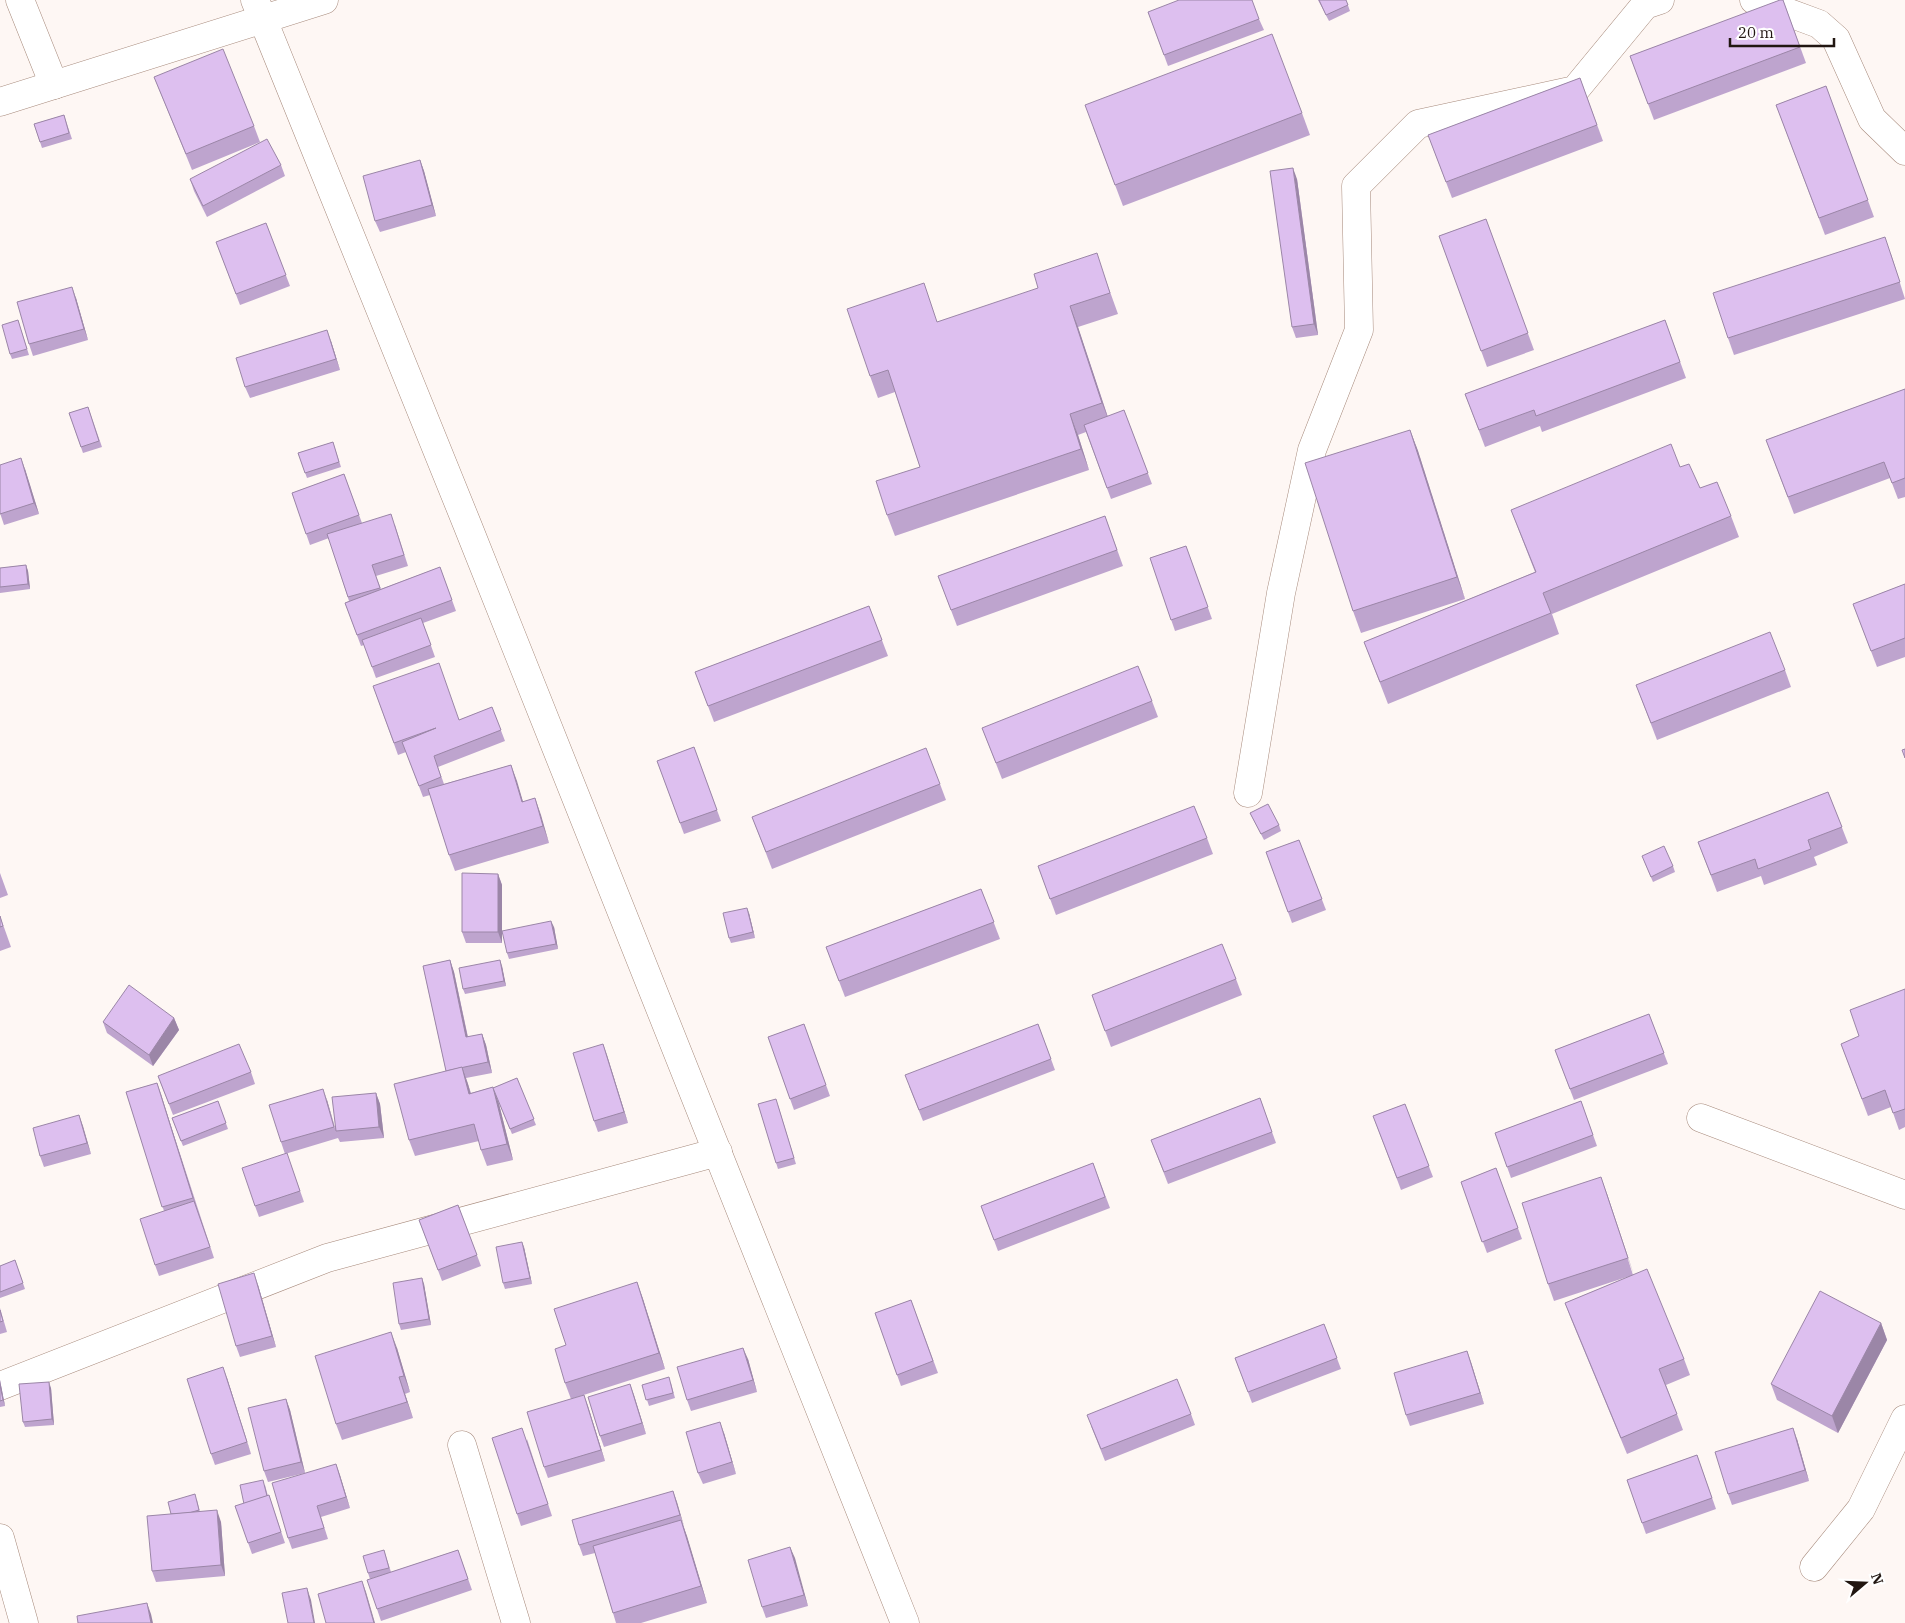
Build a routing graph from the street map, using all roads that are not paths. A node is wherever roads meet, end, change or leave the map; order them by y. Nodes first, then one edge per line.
1 (20, 0) edge
2 (324, 0) edge
3 (1660, 0) edge
4 (1754, 0) edge
5 (258, 10) edge
6 (54, 85) junction
7 (0, 102) edge
8 (1905, 151) edge
9 (1248, 793) dead end
10 (1701, 1118) dead end
11 (718, 1152) junction
12 (1905, 1195) edge
13 (0, 1386) edge
14 (1905, 1419) edge
15 (462, 1444) dead end
16 (0, 1538) edge
17 (1814, 1567) dead end
18 (24, 1623) edge
19 (516, 1623) edge
20 (905, 1623) edge

1 - 6 street
2 - 5 street
3 - 9 street
4 - 8 street
5 - 6 street
5 - 11 street
6 - 7 street
10 - 12 street
11 - 13 street
11 - 20 street
14 - 17 street
15 - 19 street
16 - 18 street

